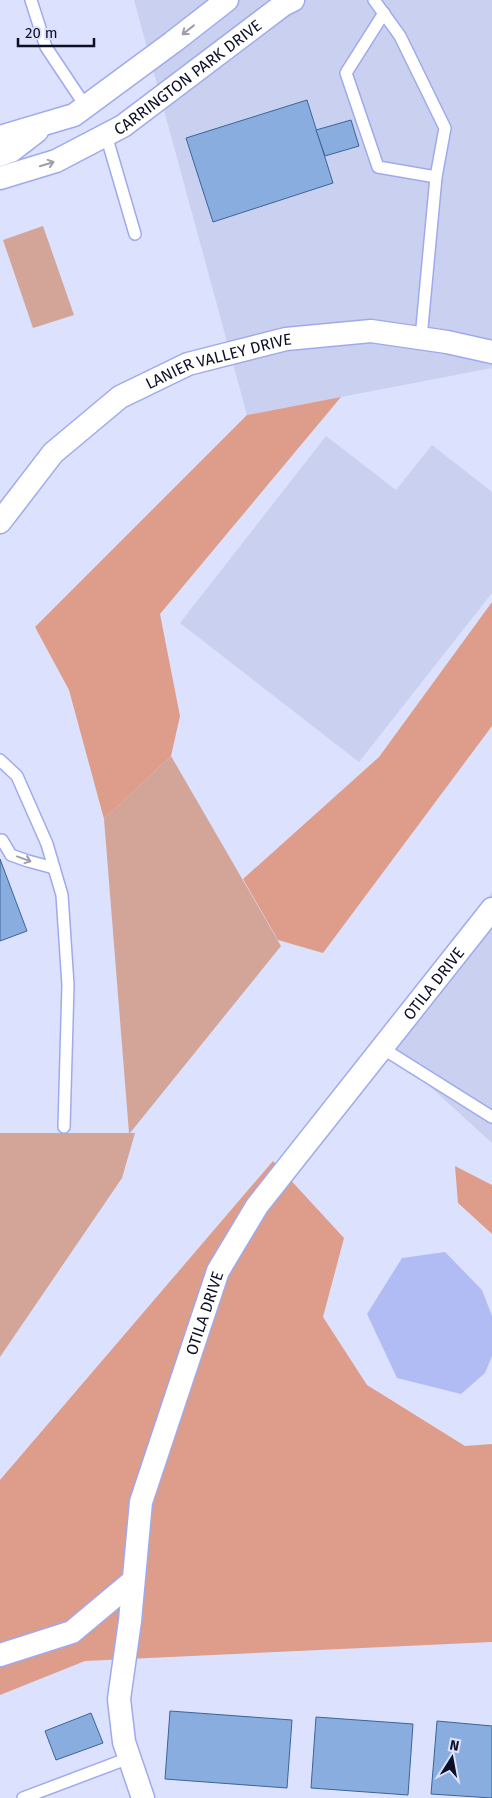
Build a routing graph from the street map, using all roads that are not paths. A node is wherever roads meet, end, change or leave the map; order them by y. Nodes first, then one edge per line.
1 (31, 0) edge
2 (227, 0) edge
3 (293, 0) edge
4 (374, 0) edge
5 (384, 13) junction
6 (86, 106) junction
7 (47, 123) junction
8 (106, 135) junction
9 (0, 137) edge
10 (0, 155) edge
11 (436, 177) junction
12 (0, 178) edge
13 (135, 234) dead end
14 (421, 338) junction
15 (492, 352) edge
16 (0, 522) edge
17 (1, 765) edge
18 (2, 840) dead end
19 (54, 868) junction
20 (492, 909) edge
21 (382, 1048) junction
22 (492, 1116) edge
23 (64, 1127) dead end
24 (134, 1581) junction
25 (0, 1655) edge
26 (129, 1758) junction
27 (23, 1798) edge
28 (143, 1798) edge

1 - 6 lane
2 -> 6 street
3 - 8 street, CARRINGTON PARK DRIVE
4 - 5 lane
5 - 11 lane
5 - 11 lane
6 - 7 street
6 - 8 street, CARRINGTON PARK DRIVE
7 - 9 street
7 - 10 street
12 -> 8 street, CARRINGTON PARK DRIVE
8 - 13 lane
11 - 14 lane
14 - 15 street, LANIER VALLEY DRIVE
14 - 16 street, LANIER VALLEY DRIVE
17 - 19 lane
18 -> 19 lane
19 - 23 lane
20 - 21 street, OTILA DRIVE
21 - 22 lane
21 - 24 street, OTILA DRIVE
24 - 25 street
24 - 26 street, OTILA DRIVE
26 - 27 lane
26 - 28 street, OTILA DRIVE

